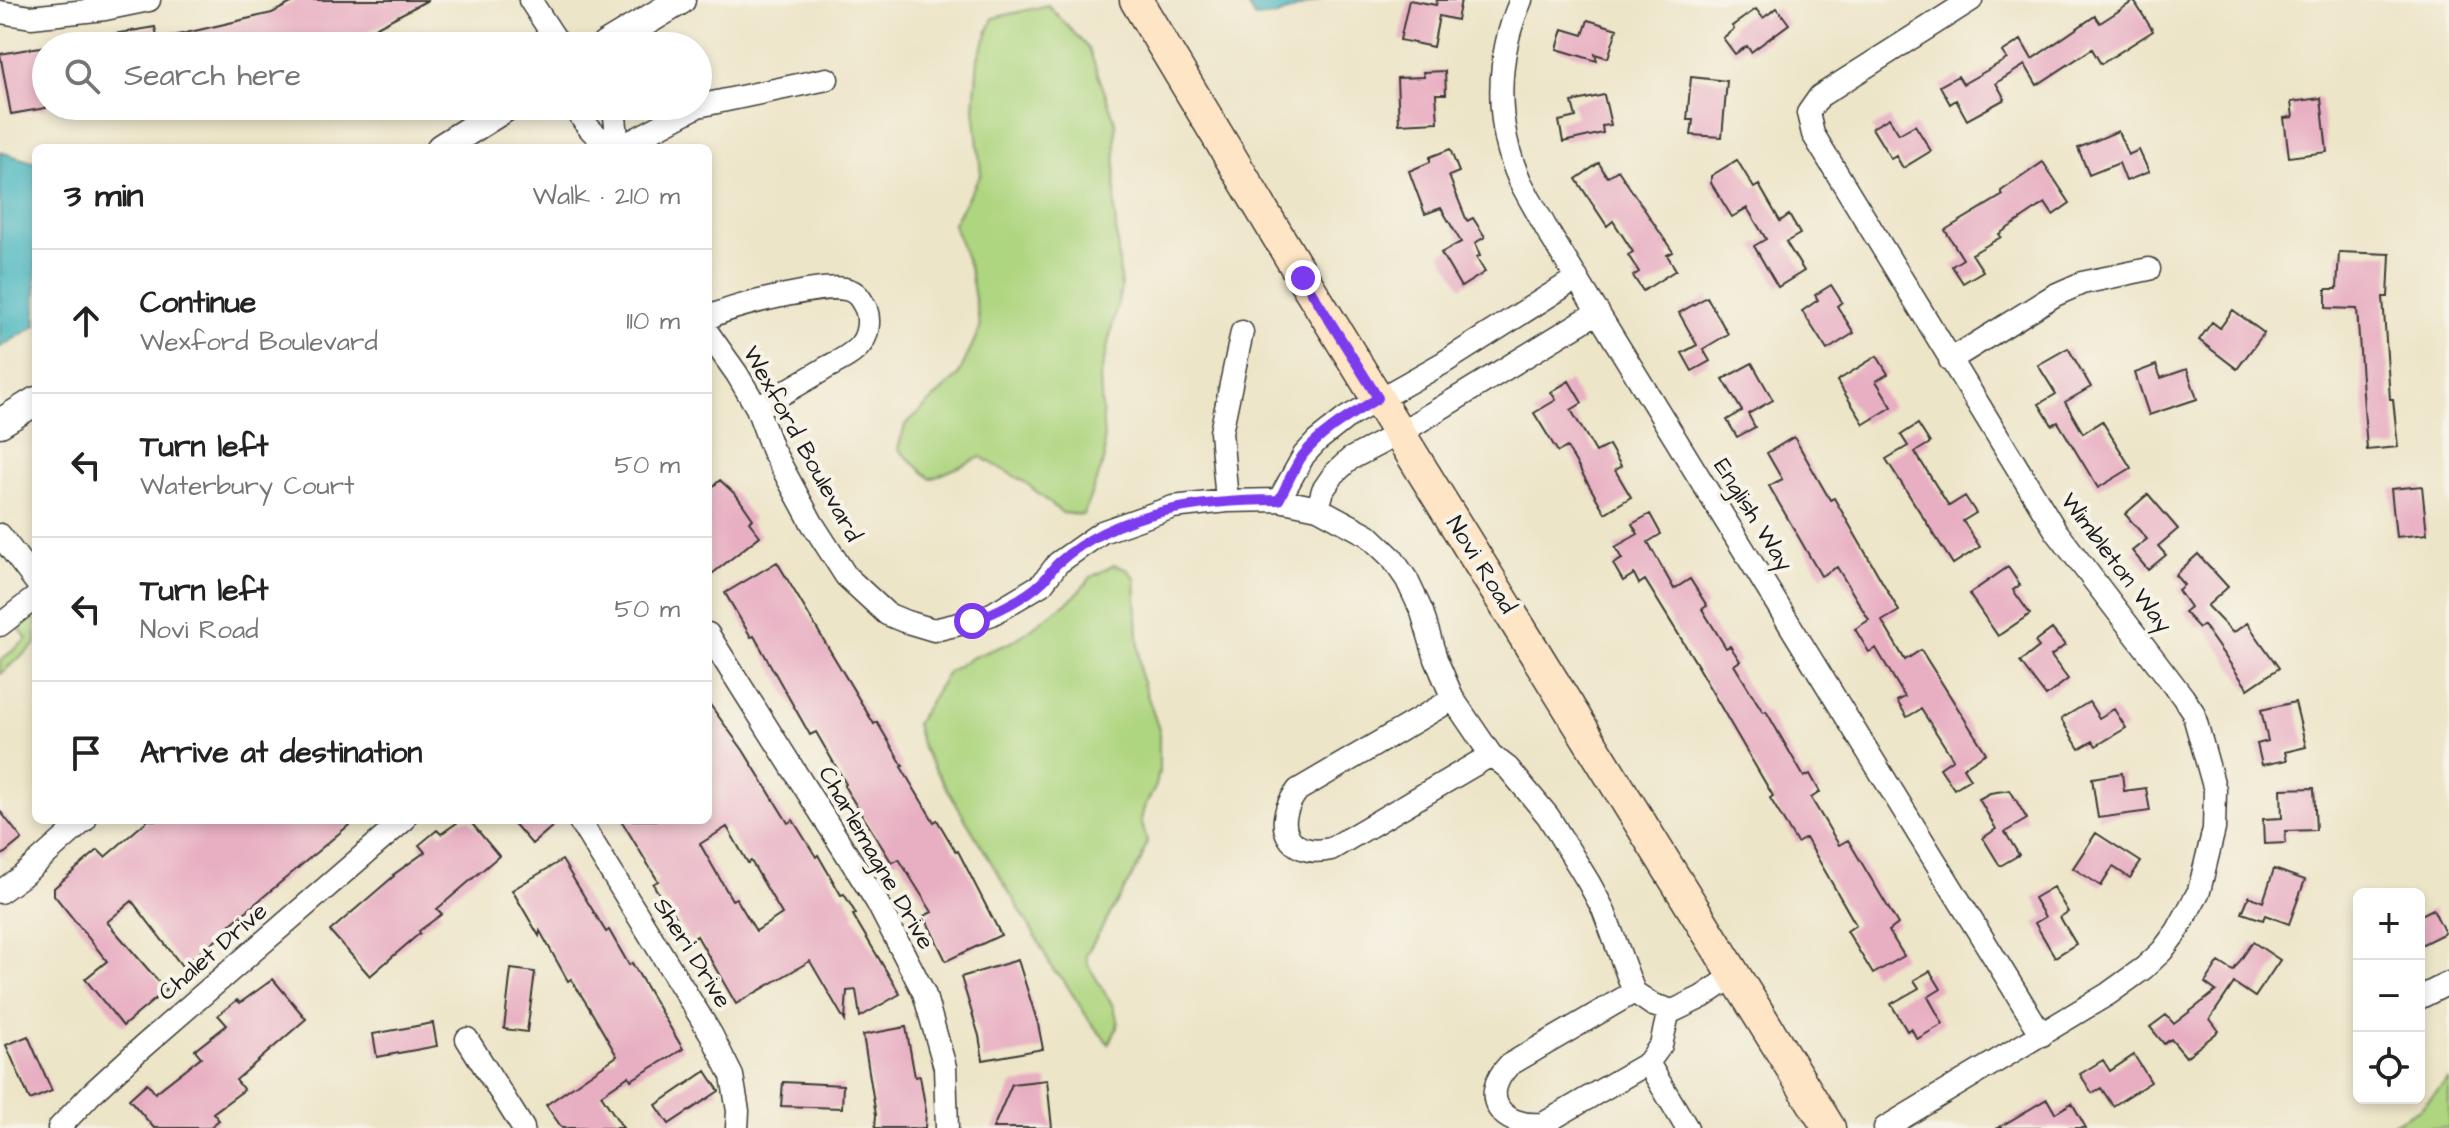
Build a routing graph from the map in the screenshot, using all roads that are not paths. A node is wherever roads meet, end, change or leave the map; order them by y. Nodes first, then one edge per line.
1 (149, 0) edge
2 (530, 0) edge
3 (681, 0) edge
4 (1136, 0) edge
5 (1521, 0) edge
6 (1971, 0) edge
7 (0, 12) edge
8 (551, 32) edge
9 (628, 32) edge
10 (827, 79) dead end
11 (712, 103) edge
12 (486, 120) edge
13 (583, 120) edge
14 (615, 120) edge
15 (671, 120) edge
16 (447, 144) edge
17 (610, 144) edge
18 (618, 144) edge
19 (626, 144) edge
20 (2149, 269) dead end
21 (1577, 278) junction
22 (1598, 312) junction
23 (712, 316) edge
24 (1242, 332) dead end
25 (712, 339) edge
26 (1950, 360) junction
27 (1378, 398) junction
28 (32, 403) edge
29 (757, 408) junction
30 (0, 423) edge
31 (1400, 433) junction
32 (1279, 500) junction
33 (1227, 501) junction
34 (1318, 508) junction
35 (0, 535) edge
36 (32, 577) edge
37 (32, 600) edge
38 (0, 625) edge
39 (712, 640) edge
40 (1453, 699) junction
41 (1491, 755) junction
42 (80, 824) edge
43 (399, 824) edge
44 (581, 824) edge
45 (0, 892) edge
46 (1735, 975) junction
47 (2449, 983) edge
48 (1634, 992) junction
49 (2425, 995) edge
50 (1669, 1010) junction
51 (2042, 1035) junction
52 (467, 1039) dead end
53 (1648, 1063) junction
54 (737, 1125) edge
55 (59, 1128) edge
56 (523, 1128) edge
57 (947, 1128) edge
58 (1687, 1128) edge
59 (1829, 1128) edge
60 (1885, 1128) edge

1 - 7 street
2 - 8 street
3 - 9 street
4 - 27 main road, Novi Road
5 - 21 street, English Way
6 - 26 street, Wimbleton Way
10 - 11 street
12 - 16 street
13 - 17 street
14 - 18 street
15 - 19 street
20 - 26 street
21 - 22 street, English Way
21 - 27 street
22 - 31 street
22 - 51 street, English Way
23 - 29 street
24 - 33 street
25 - 29 street, Wexford Boulevard
26 - 51 street, Wimbleton Way
27 - 31 main road, Novi Road
27 - 32 street
28 - 30 street
29 - 33 street, Wexford Boulevard
31 - 34 street
31 - 46 main road, Novi Road
32 - 33 street, Wexford Boulevard
32 - 34 street, Wexford Boulevard
34 - 40 street, Wexford Boulevard
35 - 36 street
37 - 38 street
39 - 57 street, Charlemagne Drive
40 - 41 street, Wexford Boulevard
40 - 41 street
41 - 48 street, Wexford Boulevard
42 - 45 street
43 - 55 street, Chalet Drive
44 - 54 street, Sheri Drive
46 - 50 street
46 - 59 main road, Novi Road
47 - 49 street
48 - 50 street
48 - 53 street
50 - 53 street
51 - 60 street, Wimbleton Way
52 - 56 street
53 - 58 street

